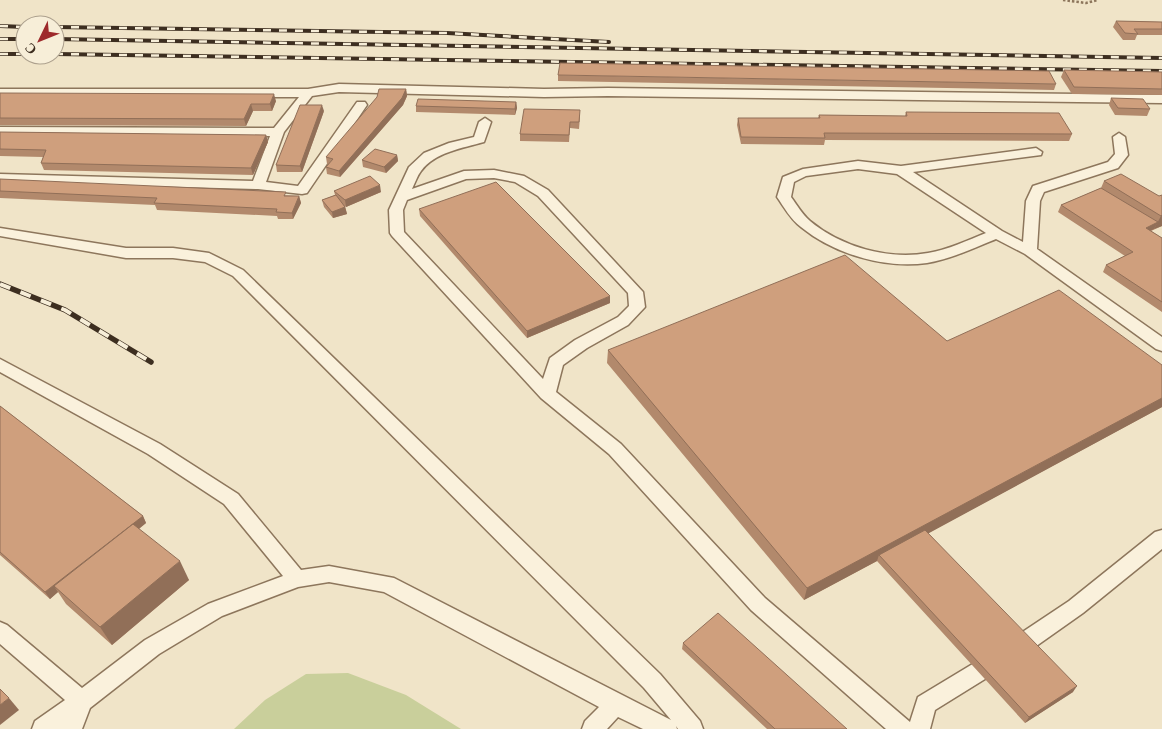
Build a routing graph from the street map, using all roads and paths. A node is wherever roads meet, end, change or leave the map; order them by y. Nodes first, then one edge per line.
1 (1063, 0) edge
2 (1098, 0) edge
3 (0, 93) edge
4 (308, 93) junction
5 (1162, 99) edge
6 (361, 105) dead end
7 (485, 122) dead end
8 (0, 132) edge
9 (278, 132) junction
10 (1120, 137) dead end
11 (1036, 152) dead end
12 (900, 170) junction
13 (0, 178) edge
14 (258, 185) junction
15 (402, 197) junction
16 (0, 232) edge
17 (997, 234) junction
18 (1030, 251) junction
19 (1162, 345) edge
20 (0, 365) edge
21 (547, 394) junction
22 (1162, 538) edge
23 (296, 579) junction
24 (0, 631) edge
25 (1024, 642) edge
26 (978, 672) edge
27 (82, 701) junction
28 (615, 704) junction
29 (43, 729) edge
30 (72, 729) edge
31 (593, 729) edge
32 (666, 729) edge
33 (692, 729) edge
34 (902, 729) edge
35 (920, 729) edge

1 - 2 path
3 - 4 lane
4 - 5 lane
4 - 9 lane
6 - 14 lane
7 - 15 lane
8 - 9 lane
9 - 14 lane
10 - 18 lane
11 - 12 lane
12 - 17 lane
12 - 17 lane
13 - 14 lane
15 - 21 lane
15 - 21 lane
16 - 33 lane
17 - 18 lane
18 - 19 lane
20 - 23 lane
21 - 34 lane
22 - 25 lane
23 - 27 lane
23 - 28 lane
24 - 27 lane
26 - 35 lane
27 - 29 lane
27 - 30 lane
28 - 31 lane
28 - 32 lane

